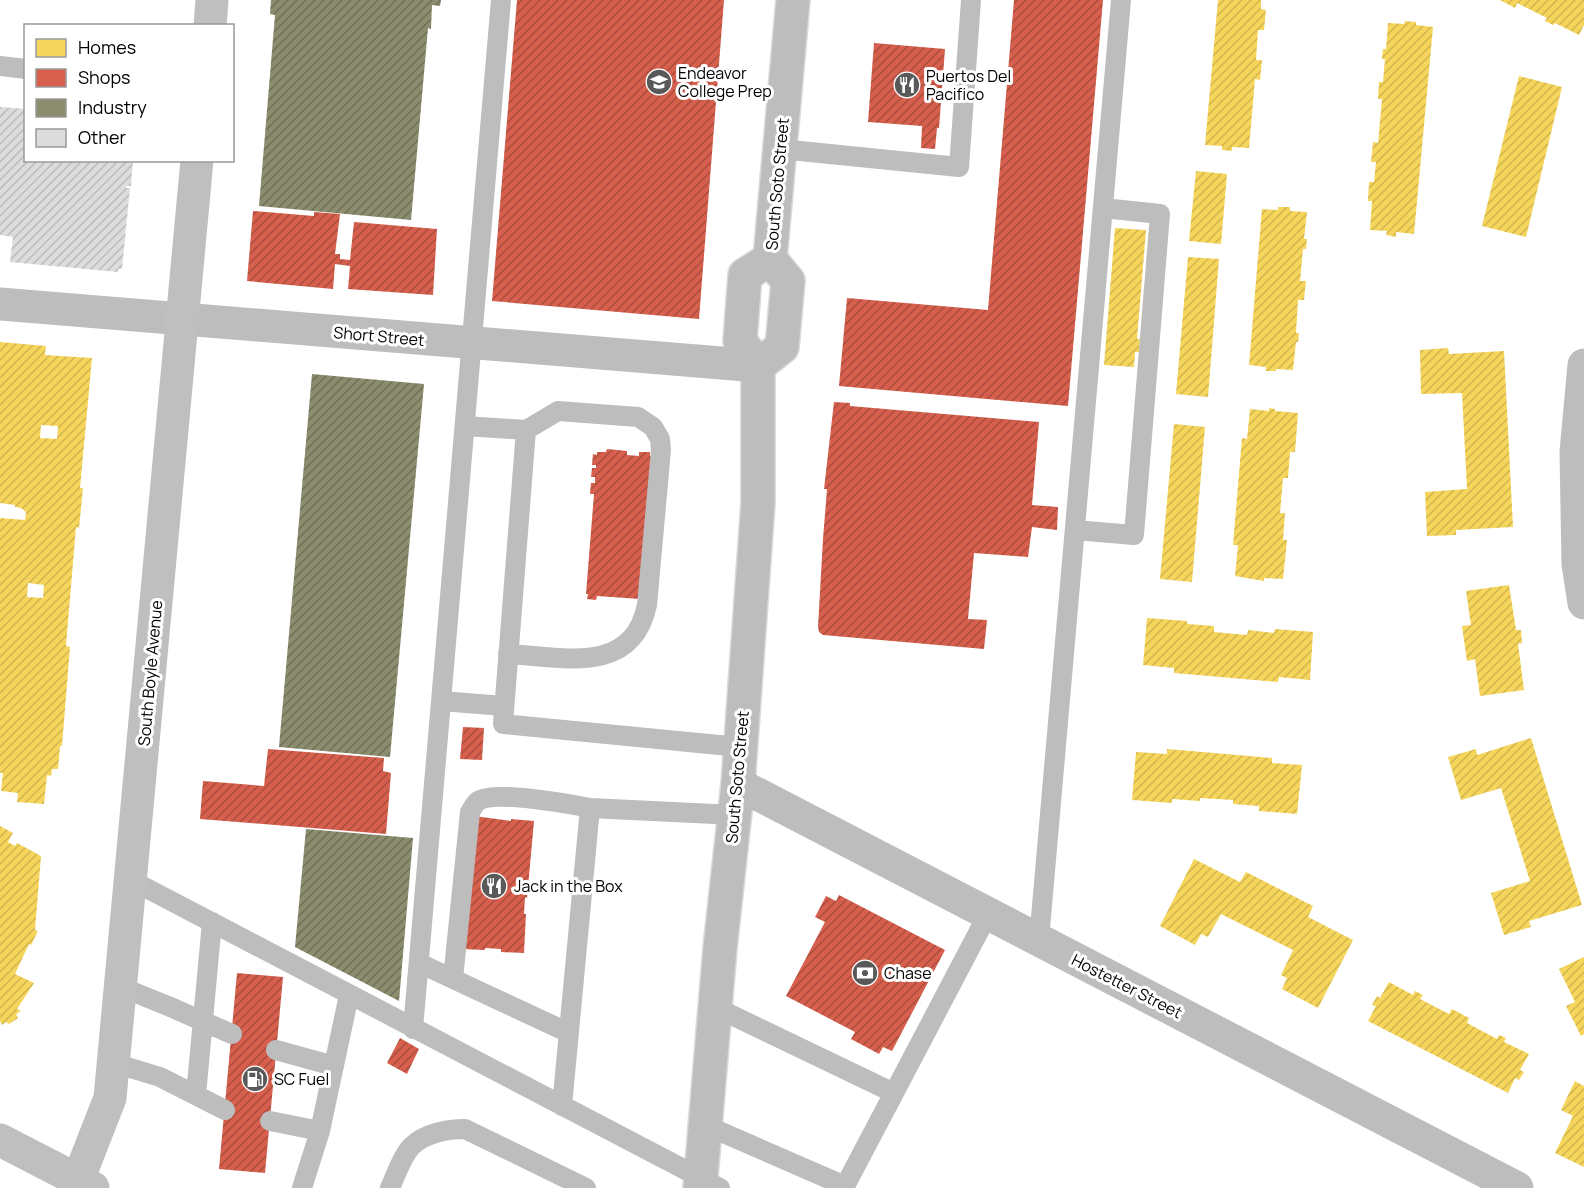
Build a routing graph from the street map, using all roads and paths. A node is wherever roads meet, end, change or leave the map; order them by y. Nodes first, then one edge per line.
1 (212, 0) edge
2 (501, 0) edge
3 (793, 0) edge
4 (971, 0) edge
5 (1121, 0) edge
6 (210, 24) edge
7 (0, 66) edge
8 (24, 69) edge
9 (780, 149) junction
10 (197, 162) edge
11 (1103, 208) junction
12 (770, 260) junction
13 (0, 304) edge
14 (183, 319) junction
15 (471, 343) junction
16 (1584, 365) edge
17 (758, 366) junction
18 (465, 426) junction
19 (526, 430) junction
20 (1075, 530) junction
21 (1584, 603) edge
22 (508, 654) junction
23 (441, 701) junction
24 (504, 706) junction
25 (740, 747) junction
26 (736, 799) junction
27 (590, 808) junction
28 (131, 880) junction
29 (988, 914) junction
30 (212, 922) junction
31 (1039, 940) junction
32 (419, 963) junction
33 (453, 979) junction
34 (121, 987) junction
35 (350, 995) junction
36 (715, 1008) junction
37 (202, 1021) junction
38 (413, 1029) junction
39 (569, 1033) junction
40 (232, 1034) dead end
41 (276, 1050) dead end
42 (114, 1063) junction
43 (334, 1066) junction
44 (894, 1093) junction
45 (196, 1095) junction
46 (562, 1106) junction
47 (225, 1110) dead end
48 (270, 1120) dead end
49 (705, 1125) junction
50 (320, 1131) junction
51 (0, 1140) edge
52 (86, 1184) edge
53 (707, 1185) edge
54 (302, 1188) edge
55 (390, 1188) edge
56 (586, 1188) edge
57 (1517, 1188) edge

1 - 6 main road
2 - 15 lane
3 - 9 street, South Soto Street
4 - 9 lane
5 - 11 lane
7 - 8 lane
9 - 12 street, South Soto Street
10 - 14 main road, South Boyle Avenue
11 - 20 lane
11 - 20 lane
12 - 17 street, South Soto Street
12 - 17 street, South Soto Street
13 - 14 street, Short Street
14 - 15 street, Short Street
14 - 28 main road, South Boyle Avenue
15 - 17 street, Short Street
15 - 18 lane
16 - 21 street
17 - 25 street, South Soto Street
18 - 19 lane
18 - 23 lane
19 - 22 lane
19 - 22 lane
20 - 31 lane
22 - 24 lane
23 - 24 lane
23 - 32 lane
24 - 25 lane
25 - 26 street, South Soto Street
26 - 27 lane
26 - 29 street, Hostetter Street
26 - 36 street, South Soto Street
27 - 33 lane
27 - 39 lane
28 - 30 lane
28 - 34 main road, South Boyle Avenue
29 - 31 street, Hostetter Street
29 - 44 lane
30 - 35 lane
30 - 37 lane
31 - 57 street, Hostetter Street
32 - 33 lane
32 - 38 lane
33 - 39 lane
34 - 37 lane
34 - 42 main road, South Boyle Avenue
35 - 38 lane
35 - 43 lane
36 - 44 lane
36 - 49 street, South Soto Street
37 - 40 lane
37 - 45 lane
38 - 46 lane
39 - 46 lane
41 - 43 lane
42 - 45 lane
42 - 52 main road, South Boyle Avenue
43 - 50 lane
44 - 49 lane
45 - 47 lane
46 - 53 lane
48 - 50 lane
49 - 53 street, South Soto Street
50 - 54 lane
51 - 52 main road
55 - 56 lane

